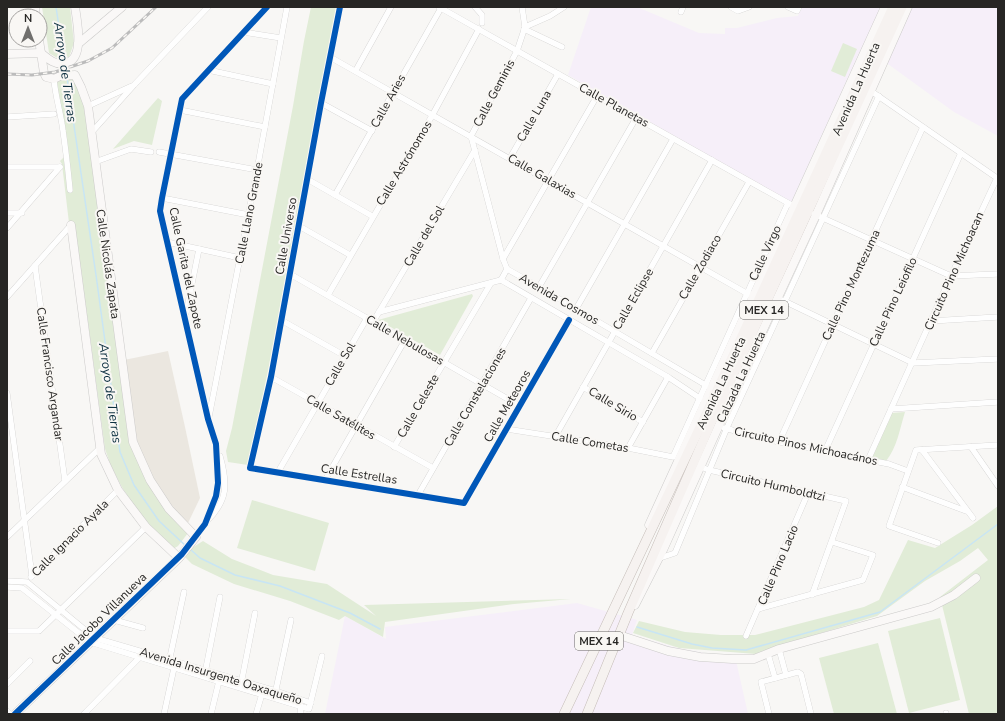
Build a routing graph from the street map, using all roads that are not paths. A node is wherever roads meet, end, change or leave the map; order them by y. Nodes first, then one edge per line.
1 (75, 7) edge
2 (122, 7) edge
3 (208, 7) edge
4 (267, 7) edge
5 (287, 7) edge
6 (340, 7) edge
7 (391, 7) edge
8 (440, 7) edge
9 (475, 7) edge
10 (522, 7) edge
11 (564, 7) edge
12 (731, 7) edge
13 (749, 7) edge
14 (788, 7) edge
15 (885, 7) edge
16 (893, 7) edge
17 (902, 7) edge
18 (908, 7) edge
19 (739, 9) edge
20 (798, 9) edge
21 (113, 10) edge
22 (482, 23) dead end
23 (524, 28) junction
24 (479, 29) junction
25 (243, 32) junction
26 (281, 38) junction
27 (78, 44) junction
28 (562, 47) dead end
29 (40, 48) edge
30 (517, 51) junction
31 (41, 53) junction
32 (7, 54) edge
33 (330, 57) junction
34 (208, 70) junction
35 (356, 70) junction
36 (558, 74) junction
37 (57, 78) junction
38 (273, 84) junction
39 (134, 85) junction
40 (867, 89) junction
41 (394, 92) junction
42 (597, 96) junction
43 (878, 96) junction
44 (321, 103) junction
45 (88, 106) junction
46 (180, 110) junction
47 (54, 114) dead end
48 (433, 114) junction
49 (7, 117) edge
50 (636, 118) junction
51 (265, 127) junction
52 (923, 127) junction
53 (372, 131) junction
54 (91, 133) junction
55 (471, 136) junction
56 (674, 139) junction
57 (475, 150) junction
58 (151, 152) dead end
59 (159, 152) dead end
60 (961, 153) junction
61 (170, 154) junction
62 (510, 158) junction
63 (712, 160) junction
64 (95, 162) junction
65 (7, 167) edge
66 (257, 170) junction
67 (307, 180) junction
68 (548, 180) junction
69 (749, 182) junction
70 (70, 190) dead end
71 (335, 194) junction
72 (162, 198) junction
73 (587, 202) junction
74 (805, 211) junction
75 (7, 212) edge
76 (22, 213) junction
77 (249, 215) junction
78 (372, 216) junction
79 (625, 224) junction
80 (71, 225) joint
81 (299, 226) junction
82 (7, 228) edge
83 (872, 240) junction
84 (167, 242) junction
85 (664, 246) junction
86 (199, 249) junction
87 (350, 255) junction
88 (240, 258) junction
89 (503, 259) junction
90 (913, 259) junction
91 (35, 266) junction
92 (700, 267) junction
93 (507, 270) junction
94 (290, 274) junction
95 (998, 274) edge
96 (951, 276) junction
97 (501, 280) junction
98 (491, 283) junction
99 (539, 286) junction
100 (328, 295) junction
101 (7, 297) edge
102 (753, 297) junction
103 (774, 297) junction
104 (531, 298) junction
105 (785, 302) junction
106 (576, 308) junction
107 (379, 312) junction
108 (185, 316) junction
109 (998, 317) edge
110 (367, 318) junction
111 (281, 320) junction
112 (570, 320) junction
113 (931, 321) junction
114 (373, 322) junction
115 (832, 326) junction
116 (615, 331) junction
117 (405, 340) junction
118 (608, 343) junction
119 (873, 345) junction
120 (652, 353) junction
121 (345, 356) junction
122 (998, 359) edge
123 (443, 362) junction
124 (913, 363) junction
125 (271, 377) junction
126 (668, 377) junction
127 (483, 384) junction
128 (584, 387) junction
129 (711, 389) junction
130 (7, 393) edge
131 (998, 402) edge
132 (318, 403) junction
133 (520, 406) junction
134 (714, 407) junction
135 (891, 409) junction
136 (208, 419) junction
137 (643, 422) junction
138 (356, 425) junction
139 (714, 426) junction
140 (506, 430) junction
141 (555, 437) junction
142 (779, 442) junction
143 (216, 444) junction
144 (998, 445) edge
145 (394, 447) junction
146 (971, 447) junction
147 (100, 448) junction
148 (628, 448) junction
149 (922, 450) junction
150 (825, 451) junction
151 (673, 457) joint
152 (868, 460) junction
153 (250, 468) joint
154 (433, 468) junction
155 (705, 469) junction
156 (908, 471) junction
157 (278, 472) junction
158 (325, 480) junction
159 (65, 481) junction
160 (218, 483) junction
161 (225, 484) junction
162 (998, 486) edge
163 (902, 487) junction
164 (118, 490) junction
165 (808, 493) junction
166 (418, 495) junction
167 (464, 503) joint
168 (967, 511) junction
169 (973, 518) dead end
170 (24, 520) junction
171 (205, 524) junction
172 (146, 527) junction
173 (7, 536) edge
174 (194, 539) junction
175 (832, 542) junction
176 (938, 544) dead end
177 (180, 556) junction
178 (660, 558) junction
179 (32, 576) junction
180 (976, 578) dead end
181 (7, 582) edge
182 (26, 582) junction
183 (626, 584) junction
184 (7, 587) edge
185 (22, 588) junction
186 (184, 592) dead end
187 (812, 594) junction
188 (220, 597) dead end
189 (758, 609) junction
190 (61, 610) junction
191 (255, 613) dead end
192 (628, 613) junction
193 (56, 614) junction
194 (114, 620) junction
195 (291, 620) dead end
196 (143, 628) dead end
197 (7, 631) edge
198 (619, 635) junction
199 (746, 636) dead end
200 (92, 640) junction
201 (779, 649) junction
202 (768, 654) junction
203 (322, 656) dead end
204 (139, 658) junction
205 (169, 660) junction
206 (30, 661) dead end
207 (168, 667) junction
208 (174, 668) junction
209 (206, 671) junction
210 (786, 675) junction
211 (7, 677) edge
212 (14, 677) junction
213 (204, 677) junction
214 (775, 678) junction
215 (242, 681) junction
216 (219, 682) junction
217 (7, 684) edge
218 (240, 688) junction
219 (276, 691) junction
220 (262, 694) junction
221 (274, 698) junction
222 (311, 703) junction
223 (301, 707) junction
224 (7, 711) edge
225 (10, 714) edge
226 (16, 714) edge
227 (85, 714) edge
228 (164, 714) edge
229 (211, 714) edge
230 (256, 714) edge
231 (300, 714) edge
232 (564, 714) edge
233 (587, 714) edge
234 (769, 714) edge
235 (811, 714) edge

1 - 27 street
2 - 21 street
3 - 39 street
4 - 25 street, Calle Garita del Zapote
5 - 26 street, Calle Llano Grande
6 - 33 street, Calle Universo
7 - 35 street
8 - 24 street, Calle Planetas
8 - 41 street, Calle Aries
9 - 22 street
10 - 23 street
11 - 23 street
12 - 19 street
13 - 19 street
14 - 20 street
15 - 74 street, Calzada La Huerta
16 - 74 main road, Avenida La Huerta / MEX 14
17 - 40 main road, Avenida La Huerta / MEX 14
18 - 40 street
21 - 27 street
23 - 28 street
23 - 30 street, Calle Geminis
24 - 30 street, Calle Planetas
24 - 48 street, Calle Astrónomos
25 - 26 street
25 - 34 street, Calle Garita del Zapote
26 - 38 street, Calle Llano Grande
27 - 31 street
29 - 31 street
30 - 36 street, Calle Planetas
30 - 55 street, Calle Geminis
31 - 32 street
31 - 37 street
33 - 35 street, Calle Galaxias
33 - 44 street, Calle Universo
34 - 38 street
34 - 46 street, Calle Garita del Zapote
35 - 41 street, Calle Galaxias
36 - 42 street, Calle Planetas
36 - 62 street, Calle Luna
37 - 45 street, Calle Nicolás Zapata
37 - 70 street
38 - 51 street, Calle Llano Grande
39 - 45 street
39 - 54 street
40 - 43 street, Circuito Pino Michoacan
40 - 74 main road, Avenida La Huerta / MEX 14
41 - 48 street, Calle Galaxias
41 - 53 street, Calle Aries
42 - 50 street, Calle Planetas
42 - 68 street
43 - 52 street, Circuito Pino Michoacan
43 - 74 street, Calzada La Huerta
44 - 53 street
44 - 67 street, Calle Universo
45 - 54 street, Calle Nicolás Zapata
46 - 51 street
46 - 61 street, Calle Garita del Zapote
47 - 49 street
48 - 55 street, Calle Galaxias
48 - 78 street, Calle Astrónomos
50 - 56 street, Calle Planetas
50 - 73 street
51 - 66 street, Calle Llano Grande
52 - 60 street, Circuito Pino Michoacan
52 - 83 street, Calle Pino Montezuma
53 - 71 street, Calle Aries
54 - 64 street, Calle Nicolás Zapata
55 - 57 street
55 - 62 street, Calle Galaxias
56 - 63 street, Calle Planetas
56 - 79 street
57 - 89 street
57 - 107 street, Calle del Sol
58 - 64 street
59 - 61 street
60 - 90 street, Calle Pino Leiofilo
60 - 96 street, Circuito Pino Michoacan
61 - 66 street
61 - 72 street, Calle Garita del Zapote
62 - 68 street, Calle Galaxias
63 - 69 street, Calle Planetas
63 - 85 street, Calle Eclipse
64 - 174 street, Calle Nicolás Zapata
65 - 76 street
66 - 77 street, Calle Llano Grande
67 - 71 street
67 - 81 street, Calle Universo
68 - 73 street, Calle Galaxias
68 - 89 street
69 - 74 street, Calle Planetas
69 - 92 street, Calle Zodiaco
71 - 78 street
72 - 77 street
72 - 84 street, Calle Garita del Zapote
73 - 79 street, Calle Galaxias
73 - 99 street
74 - 83 street, Calle Planetas
74 - 102 main road, Avenida La Huerta / MEX 14
74 - 102 street, Calle Virgo
74 - 103 main road, Avenida La Huerta / MEX 14
74 - 105 street, Calzada La Huerta
75 - 76 street
76 - 82 street
77 - 88 street, Calle Llano Grande
78 - 87 street, Calle Astrónomos
79 - 85 street, Calle Galaxias
79 - 106 street
80 - 91 street
80 - 147 street
81 - 87 street
81 - 94 street, Calle Universo
83 - 90 street, Calle Planetas
83 - 115 street, Calle Pino Montezuma
84 - 86 street
84 - 108 street, Calle Garita del Zapote
85 - 92 street, Calle Galaxias
85 - 116 street, Calle Eclipse
86 - 88 street
86 - 108 street
87 - 100 street, Calle Astrónomos
88 - 136 street, Calle Llano Grande
89 - 93 street
90 - 96 street, Calle Planetas
90 - 119 street, Calle Pino Leiofilo
91 - 101 street
91 - 159 street, Calle Francisco Argandar
92 - 102 street, Calle Galaxias
92 - 120 street, Calle Zodiaco
93 - 97 street
93 - 99 street, Avenida Cosmos
94 - 100 street, Calle Nebulosas
94 - 111 street, Calle Universo
95 - 96 street
96 - 113 street, Circuito Pino Michoacan
97 - 98 street
97 - 104 street, Avenida Cosmos
98 - 107 street
98 - 123 street, Calle Celeste
99 - 106 street, Avenida Cosmos
100 - 110 street, Calle Nebulosas
102 - 129 main road, Avenida La Huerta / MEX 14
102 - 129 street, Calle Virgo
103 - 105 street
103 - 134 main road, Avenida La Huerta / MEX 14
104 - 112 street, Avenida Cosmos
104 - 127 street, Calle Constelaciones
105 - 115 street
105 - 139 street, Calzada La Huerta
106 - 116 street, Avenida Cosmos
107 - 114 street, Calle del Sol
108 - 136 street, Calle Garita del Zapote
109 - 113 street
110 - 114 street, Calle Nebulosas
110 - 121 street, Calle Sol
111 - 121 street
111 - 125 street, Calle Universo
112 - 118 street, Avenida Cosmos
112 - 133 street, Calle Meteoros
113 - 124 street, Circuito Pino Michoacan
114 - 117 street, Calle Nebulosas
115 - 119 street
115 - 142 street, Calle Pino Montezuma
116 - 118 street, Calle Eclipse
116 - 120 street, Avenida Cosmos
117 - 123 street, Calle Nebulosas
117 - 138 street
118 - 126 street, Avenida Cosmos
118 - 128 street, Calle Eclipse
119 - 124 street
119 - 150 street, Calle Pino Leiofilo
120 - 129 street, Avenida Cosmos
121 - 132 street, Calle Sol
122 - 124 street
123 - 127 street, Calle Nebulosas
123 - 145 street, Calle Celeste
124 - 135 street, Circuito Pino Michoacan
125 - 132 street, Calle Satélites
125 - 153 street, Calle Universo
126 - 134 street, Avenida Cosmos
126 - 137 street
127 - 133 street, Calle Nebulosas
127 - 154 street, Calle Constelaciones
128 - 137 street, Calle Sirio
128 - 141 street, Calle Eclipse
129 - 134 main road, Avenida La Huerta / MEX 14
129 - 134 street, Calle Virgo
130 - 170 street
131 - 135 street
132 - 138 street, Calle Satélites
132 - 157 street, Calle Sol
133 - 140 street, Calle Meteoros
134 - 139 main road, Avenida La Huerta / MEX 14
134 - 151 street, Calle Virgo
134 - 183 street, Calzada La Huerta
135 - 152 street, Circuito Pino Michoacan
136 - 143 street, Calle Garita del Zapote
137 - 148 street
138 - 145 street, Calle Satélites
138 - 158 street
139 - 142 street, Circuito Pinos Michoacános
139 - 155 street, Calzada La Huerta
139 - 183 main road, Avenida La Huerta / MEX 14
139 - 192 main road, Avenida La Huerta / MEX 14
140 - 141 street, Calle Cometas
140 - 167 street, Calle Meteoros
141 - 148 street, Calle Cometas
142 - 150 street, Circuito Pinos Michoacános
143 - 160 street, Calle Garita del Zapote
143 - 161 street
144 - 146 street
145 - 154 street, Calle Satélites
146 - 149 street
146 - 162 street
147 - 159 street
147 - 164 street
148 - 151 street, Calle Cometas
149 - 156 street
149 - 168 street
150 - 152 street, Circuito Pinos Michoacános
152 - 156 street, Circuito Pinos Michoacános
153 - 157 street, Calle Estrellas
154 - 166 street, Calle Constelaciones
155 - 165 street, Circuito Humboldtzi
155 - 178 street, Calzada La Huerta
155 - 178 street
156 - 163 street
157 - 158 street, Calle Estrellas
158 - 166 street, Calle Estrellas
159 - 170 street
160 - 161 street
160 - 171 street, Calle Garita del Zapote
161 - 171 street
163 - 168 street
163 - 176 street
164 - 172 street
164 - 179 street, Calle Ignacio Ayala
165 - 175 street, Circuito Humboldtzi
165 - 189 street, Calle Pino Lacio
166 - 167 street, Calle Estrellas
168 - 169 street
170 - 173 street
170 - 179 street
171 - 174 street, Calle Garita del Zapote
172 - 177 street
172 - 190 street
174 - 177 street, Calle Jacobo Villanueva
175 - 187 street
175 - 187 street
177 - 194 street, Calle Jacobo Villanueva
178 - 192 street, Calzada La Huerta
179 - 182 street, Calle Ignacio Ayala
180 - 201 street
181 - 182 street
182 - 185 street, Calle Ignacio Ayala
182 - 190 street, Avenida Insurgente Oaxaqueño
183 - 232 main road, Avenida La Huerta / MEX 14
184 - 185 street
185 - 193 street, Avenida Insurgente Oaxaqueño
186 - 205 street
187 - 189 street
188 - 209 street
189 - 199 street, Calle Pino Lacio
190 - 193 street
190 - 200 street, Avenida Insurgente Oaxaqueño
191 - 215 street
192 - 198 main road, Avenida La Huerta / MEX 14
193 - 197 street
193 - 200 street, Avenida Insurgente Oaxaqueño
194 - 196 street
194 - 200 street, Calle Jacobo Villanueva
195 - 219 street
198 - 202 street
198 - 233 main road, Avenida La Huerta / MEX 14
200 - 204 street, Avenida Insurgente Oaxaqueño
200 - 205 street, Avenida Insurgente Oaxaqueño
200 - 226 street, Calle Jacobo Villanueva
201 - 202 street
201 - 210 street
202 - 214 street
203 - 222 street
204 - 207 street, Avenida Insurgente Oaxaqueño
204 - 227 street
205 - 207 street
205 - 209 street, Avenida Insurgente Oaxaqueño
206 - 212 street
207 - 208 street, Avenida Insurgente Oaxaqueño
208 - 213 street, Avenida Insurgente Oaxaqueño
208 - 228 street
209 - 213 street
209 - 215 street, Avenida Insurgente Oaxaqueño
210 - 214 street
210 - 235 street
211 - 212 street
212 - 217 street
213 - 216 street, Avenida Insurgente Oaxaqueño
214 - 234 street
215 - 218 street
215 - 219 street, Avenida Insurgente Oaxaqueño
216 - 218 street, Avenida Insurgente Oaxaqueño
216 - 229 street
218 - 220 street, Avenida Insurgente Oaxaqueño
219 - 221 street
219 - 222 street, Avenida Insurgente Oaxaqueño
220 - 221 street, Avenida Insurgente Oaxaqueño
220 - 230 street
221 - 223 street, Avenida Insurgente Oaxaqueño
222 - 223 street, Avenida Insurgente Oaxaqueño
223 - 231 street
224 - 225 street

